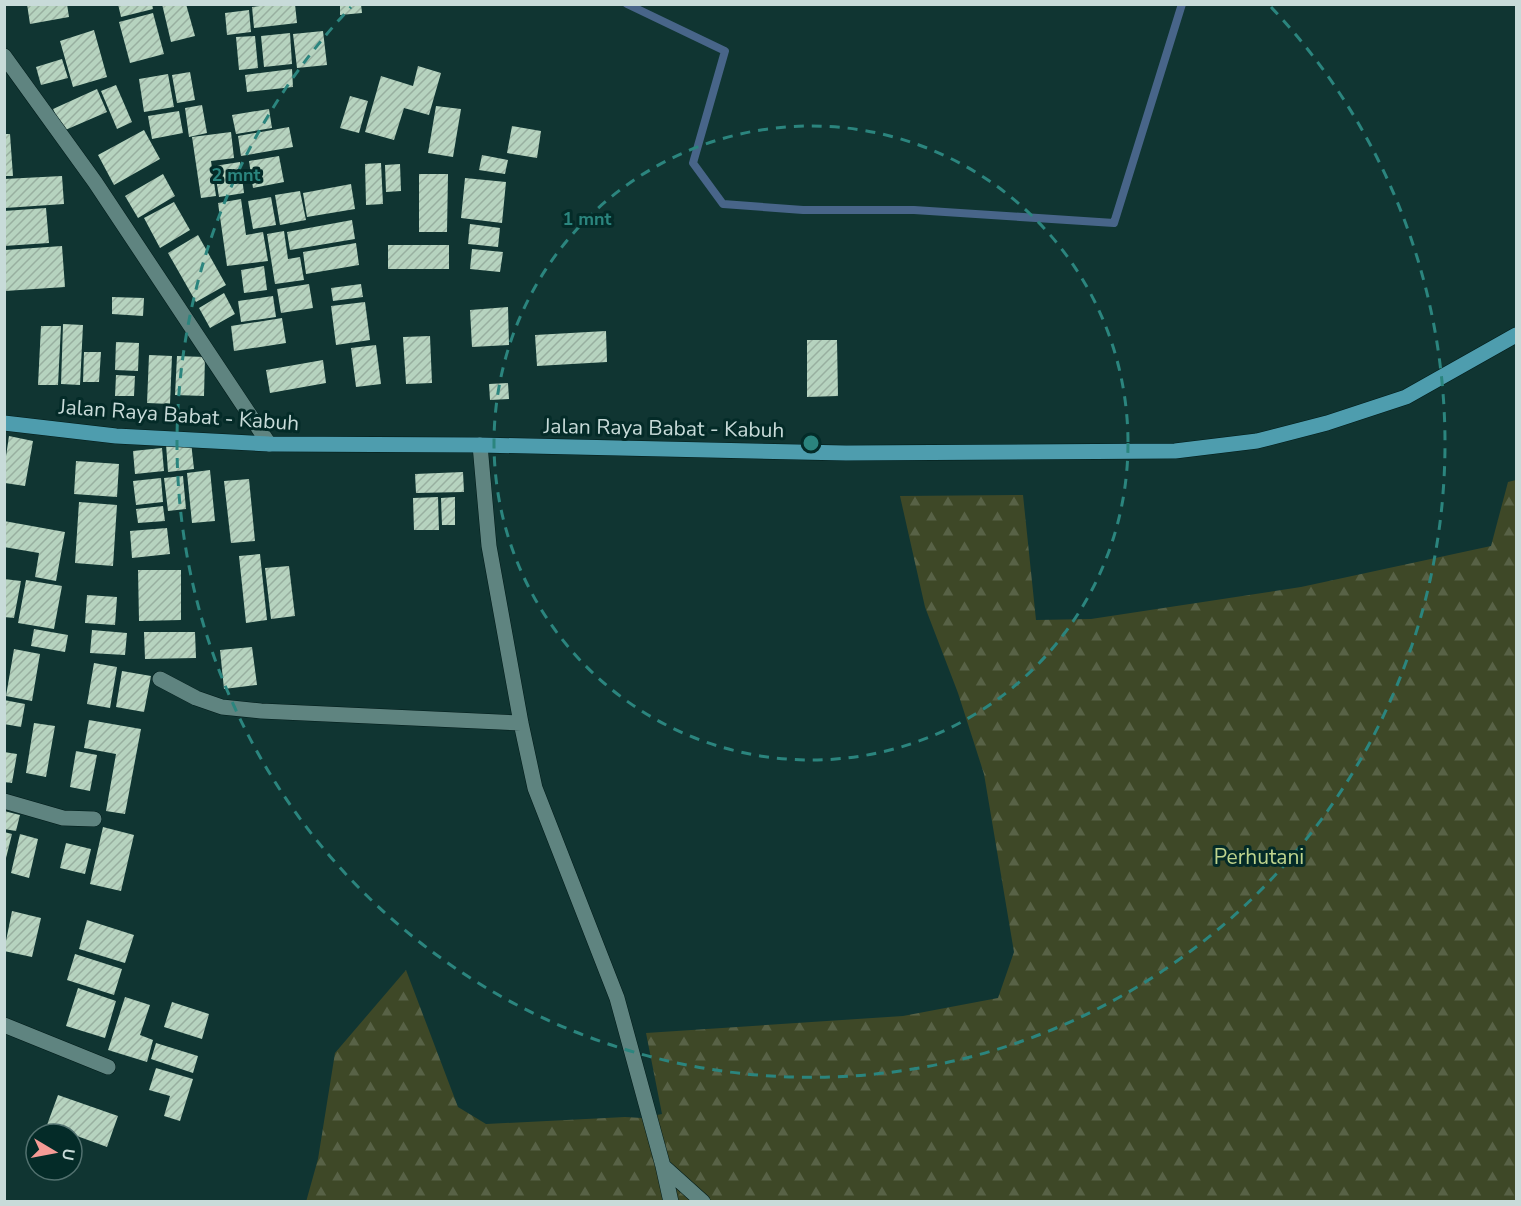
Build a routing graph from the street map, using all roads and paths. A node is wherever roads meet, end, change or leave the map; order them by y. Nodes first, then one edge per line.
1 (4, 56) edge
2 (1516, 336) edge
3 (4, 423) edge
4 (269, 444) junction
5 (480, 445) junction
6 (160, 679) dead end
7 (521, 723) junction
8 (4, 801) edge
9 (94, 819) dead end
10 (4, 1025) edge
11 (108, 1067) dead end
12 (663, 1166) junction
13 (670, 1202) edge
14 (703, 1202) edge

1 - 4 street
2 - 5 main road, Jalan Raya Babat - Kabuh
3 - 4 main road, Jalan Raya Babat - Kabuh
4 - 5 main road, Jalan Raya Babat - Kabuh
5 - 7 street
6 - 7 street
7 - 12 street
8 - 9 street
10 - 11 street
12 - 13 street
12 - 14 street

